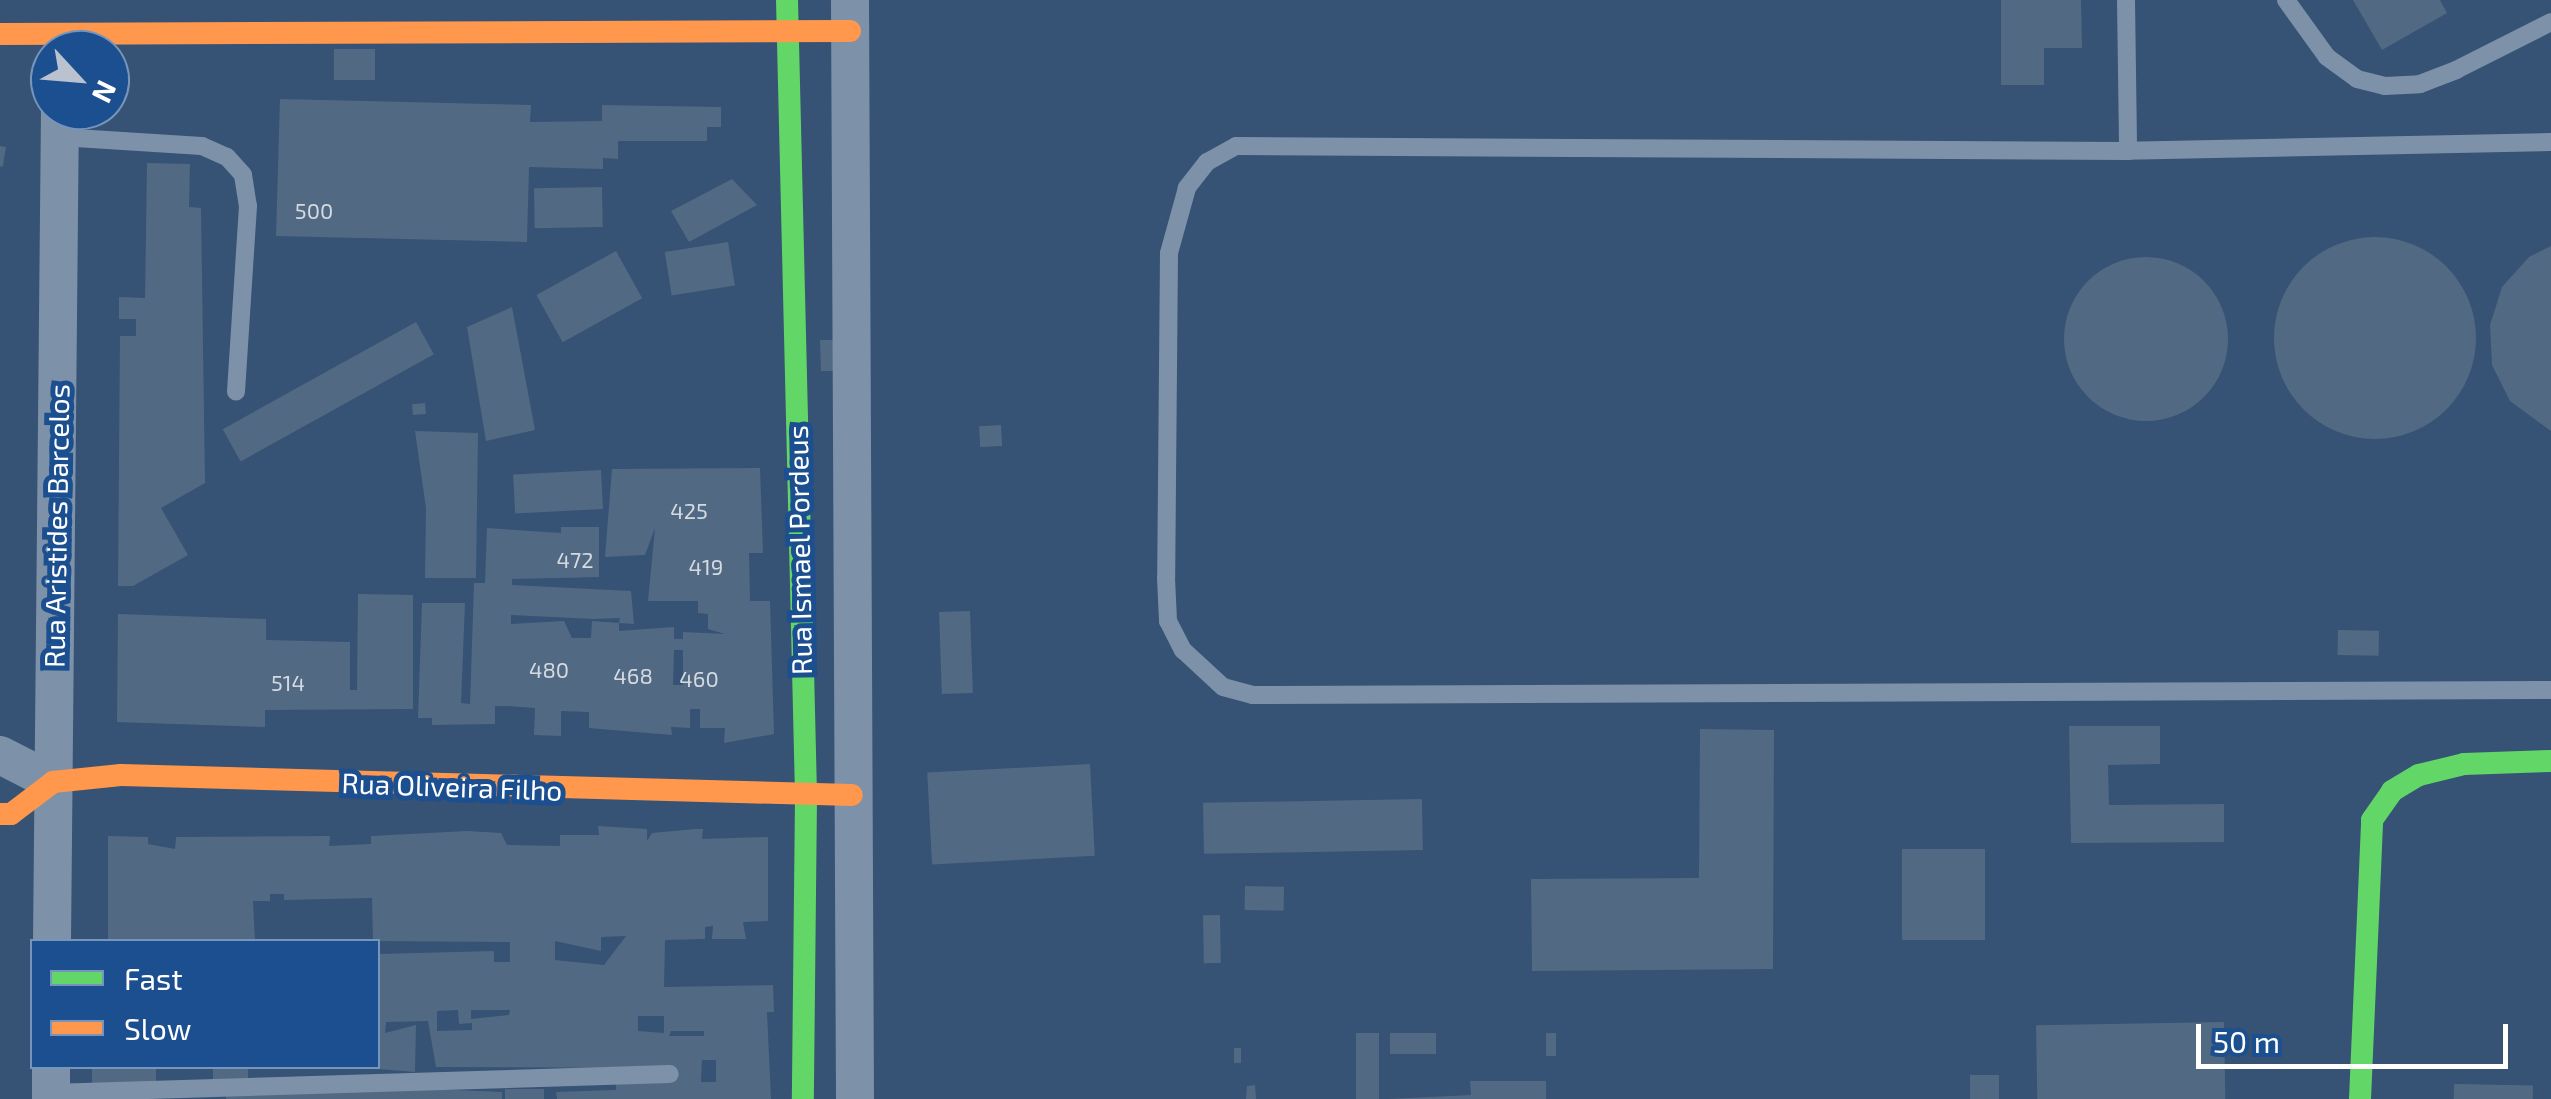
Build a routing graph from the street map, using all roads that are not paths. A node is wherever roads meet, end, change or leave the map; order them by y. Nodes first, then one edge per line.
1 (787, 0) edge
2 (2126, 0) edge
3 (2286, 0) edge
4 (850, 16) edge
5 (2551, 22) edge
6 (61, 28) edge
7 (0, 34) edge
8 (787, 34) junction
9 (60, 130) edge
10 (99, 130) edge
11 (2551, 142) edge
12 (2128, 150) junction
13 (236, 392) dead end
14 (2551, 690) edge
15 (0, 755) edge
16 (2551, 761) edge
17 (53, 782) junction
18 (852, 795) junction
19 (806, 797) junction
20 (0, 814) edge
21 (52, 939) edge
22 (670, 1074) dead end
23 (51, 1086) edge
24 (802, 1099) edge
25 (855, 1099) edge
26 (2360, 1099) edge

1 - 8 street, Rua Ismael Pordeus
2 - 12 lane
3 - 5 lane
4 - 8 street
4 - 18 street, Rua Ismael Pordeus
6 - 7 street
6 - 8 street
8 - 19 street, Rua Ismael Pordeus
9 - 17 street, Rua Aristides Barcelos
10 - 13 lane
11 - 12 lane
12 - 14 lane
15 - 17 street
16 - 26 street
17 - 19 street, Rua Oliveira Filho
17 - 20 street
17 - 21 street, Rua Aristides Barcelos
18 - 19 street, Rua Oliveira Filho
18 - 25 street, Rua Ismael Pordeus
19 - 24 street, Rua Ismael Pordeus
22 - 23 lane

